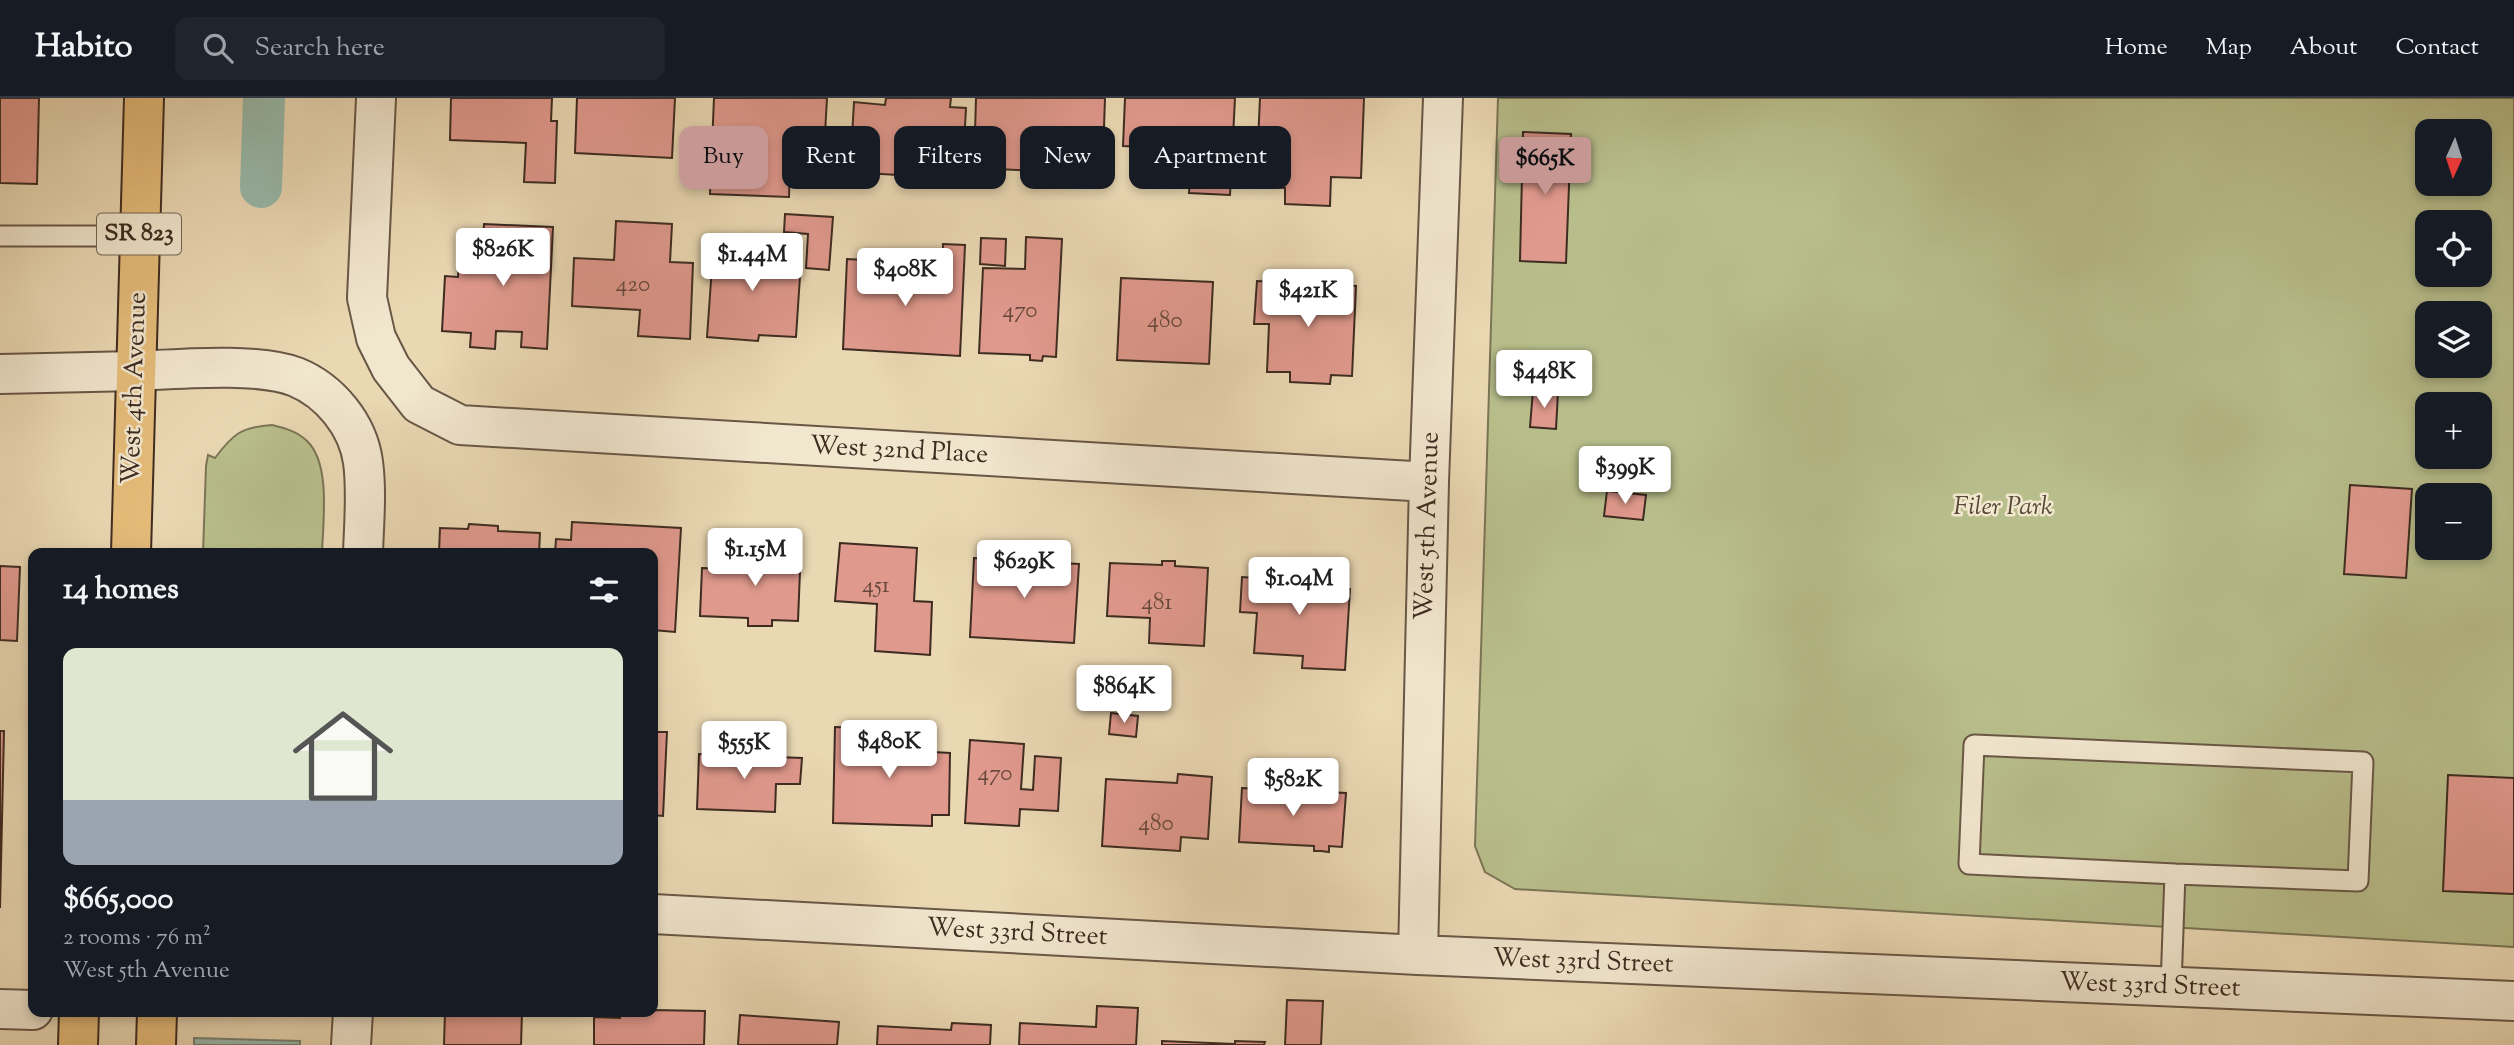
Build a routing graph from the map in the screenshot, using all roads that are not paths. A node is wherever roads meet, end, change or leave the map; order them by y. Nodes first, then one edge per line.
1 (144, 98) edge
2 (376, 98) edge
3 (1444, 98) edge
4 (0, 236) edge
5 (139, 236) junction
6 (136, 371) junction
7 (0, 374) edge
8 (1429, 482) junction
9 (131, 548) edge
10 (363, 548) edge
11 (2175, 874) junction
12 (658, 914) edge
13 (1418, 955) junction
14 (2171, 986) junction
15 (2514, 1001) edge
16 (0, 1009) edge
17 (28, 1010) edge
18 (79, 1017) edge
19 (157, 1017) edge
20 (353, 1017) edge
21 (79, 1045) edge
22 (156, 1045) edge
23 (351, 1045) edge

1 - 5 main road, West 4th Avenue / SR 823
2 - 8 street, West 32nd Place
3 - 8 street, West 5th Avenue
4 - 5 lane
5 - 6 main road, West 4th Avenue / SR 823
6 - 7 street
6 - 9 main road, West 4th Avenue / SR 823
6 - 10 street
8 - 13 street, West 5th Avenue
11 - 11 lane
11 - 14 lane
12 - 13 street, West 33rd Street
13 - 14 street, West 33rd Street
14 - 15 street, West 33rd Street
16 - 17 street
18 - 21 main road
19 - 22 main road
20 - 23 street

